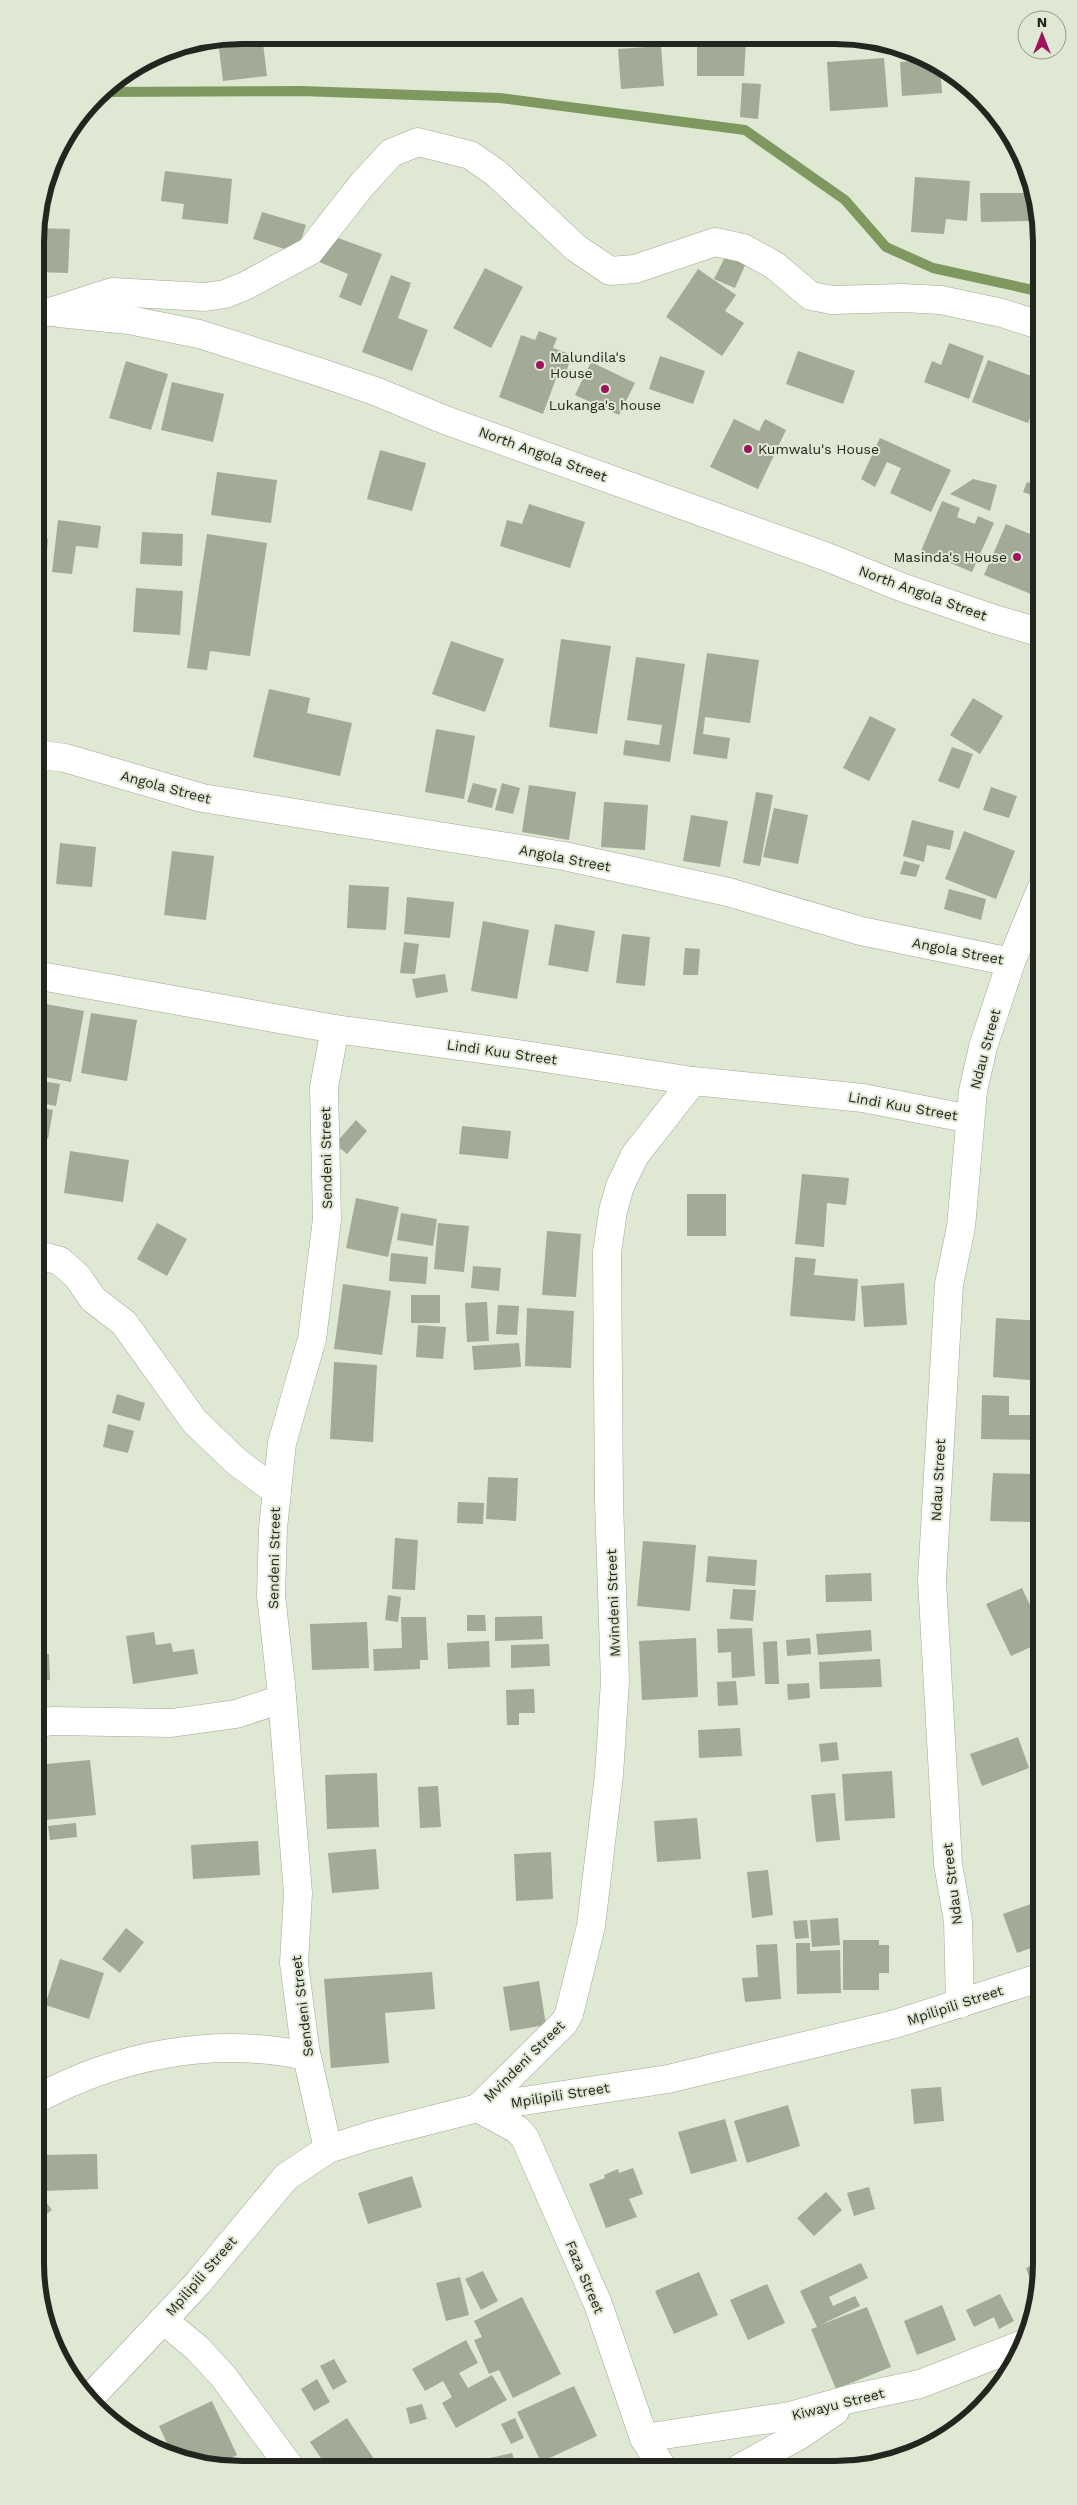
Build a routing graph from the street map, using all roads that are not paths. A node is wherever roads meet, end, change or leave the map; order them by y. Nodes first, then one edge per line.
1 (44, 312) edge
2 (44, 312) edge
3 (1033, 323) edge
4 (1033, 630) edge
5 (44, 755) edge
6 (1033, 909) edge
7 (1011, 962) junction
8 (44, 977) edge
9 (335, 1029) junction
10 (693, 1081) junction
11 (970, 1118) junction
12 (44, 1257) edge
13 (277, 1492) junction
14 (282, 1699) junction
15 (44, 1722) edge
16 (1033, 1980) edge
17 (960, 2004) junction
18 (306, 2056) junction
19 (44, 2095) edge
20 (478, 2108) junction
21 (328, 2149) junction
22 (164, 2320) junction
23 (1014, 2347) edge
24 (93, 2394) edge
25 (850, 2399) junction
26 (644, 2438) junction
27 (286, 2461) edge
28 (659, 2461) edge
29 (753, 2461) edge

1 - 3 street
2 - 4 street, North Angola Street
5 - 7 street, Angola Street
6 - 7 street, Angola Street
7 - 11 street, Ndau Street
8 - 9 street, Lindi Kuu Street
9 - 10 street, Lindi Kuu Street
9 - 13 street, Sendeni Street
10 - 11 street, Lindi Kuu Street
10 - 20 street, Mvindeni Street
11 - 17 street, Ndau Street
12 - 13 street
13 - 14 street, Sendeni Street
14 - 15 street
14 - 18 street, Sendeni Street
16 - 17 street, Mpilipili Street
17 - 20 street, Mpilipili Street
18 - 19 street
18 - 21 street, Sendeni Street
20 - 21 street, Mpilipili Street
20 - 26 street, Faza Street
21 - 22 street, Mpilipili Street
22 - 24 street, Mpilipili Street
22 - 27 street
23 - 25 street, Kiwayu Street
25 - 26 street, Kiwayu Street
25 - 29 street
26 - 28 street, Faza Street

